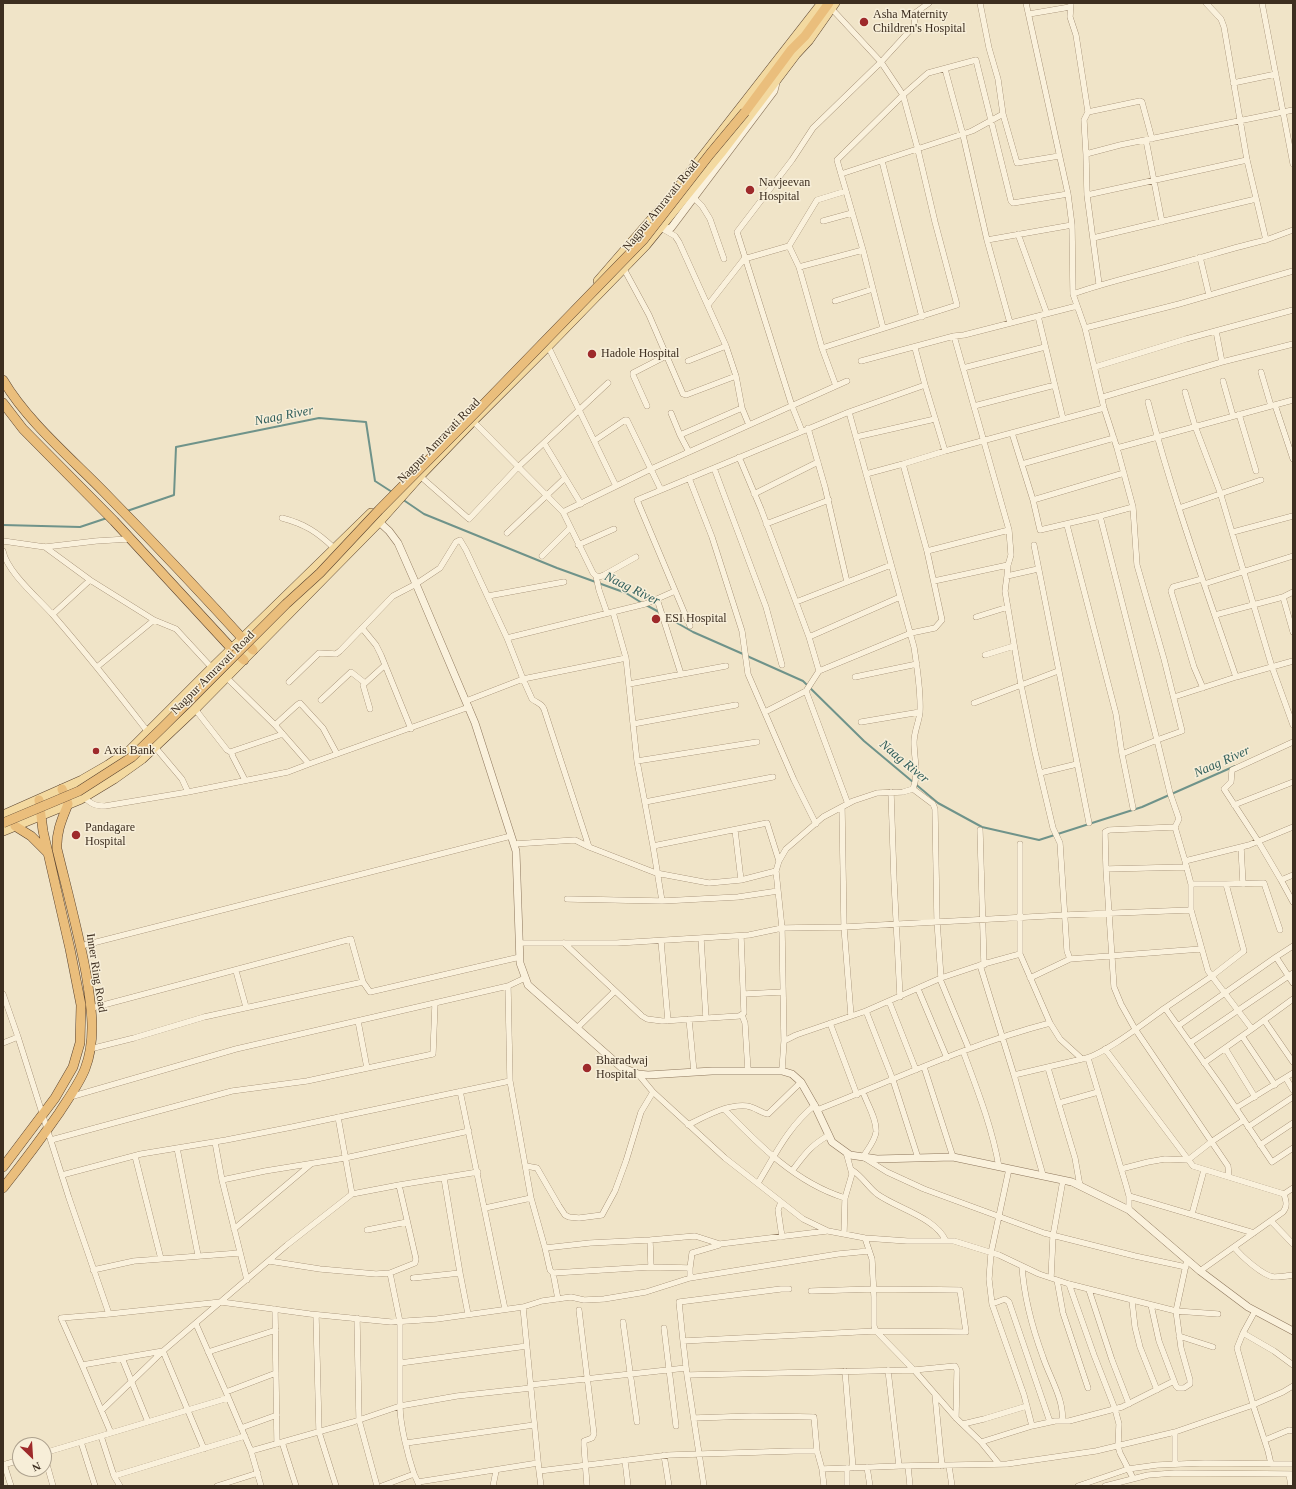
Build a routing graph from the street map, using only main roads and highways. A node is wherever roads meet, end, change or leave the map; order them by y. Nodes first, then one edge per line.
1 (822, 3) edge
2 (832, 5) edge
3 (3, 380) edge
4 (3, 403) edge
5 (242, 638) junction
6 (232, 649) junction
7 (253, 650) junction
8 (244, 660) junction
9 (62, 789) junction
10 (39, 800) junction
11 (68, 804) junction
12 (3, 815) edge
13 (42, 815) junction
14 (3, 823) edge
15 (15, 826) junction
16 (3, 831) edge
17 (48, 854) junction
18 (3, 1167) edge
19 (3, 1188) edge

1 - 5 main road, Nagpur Amravati Road
2 - 7 main road, Nagpur Amravati Road
2 - 14 highway, bridge
3 - 5 highway
4 - 6 highway
5 - 6 main road, Nagpur Amravati Road
5 - 7 highway
6 - 8 highway
6 - 9 main road, Nagpur Amravati Road
7 - 8 main road, Nagpur Amravati Road
8 - 11 main road, Nagpur Amravati Road
9 - 10 main road, Nagpur Amravati Road
9 - 11 highway
10 - 12 main road, Nagpur Amravati Road
10 - 13 highway, Inner Ring Road
11 - 13 main road, Nagpur Amravati Road
11 - 19 highway, Inner Ring Road
13 - 15 main road, Nagpur Amravati Road
13 - 17 highway, Inner Ring Road
15 - 16 main road, Nagpur Amravati Road
15 - 17 highway
17 - 18 highway, Inner Ring Road

